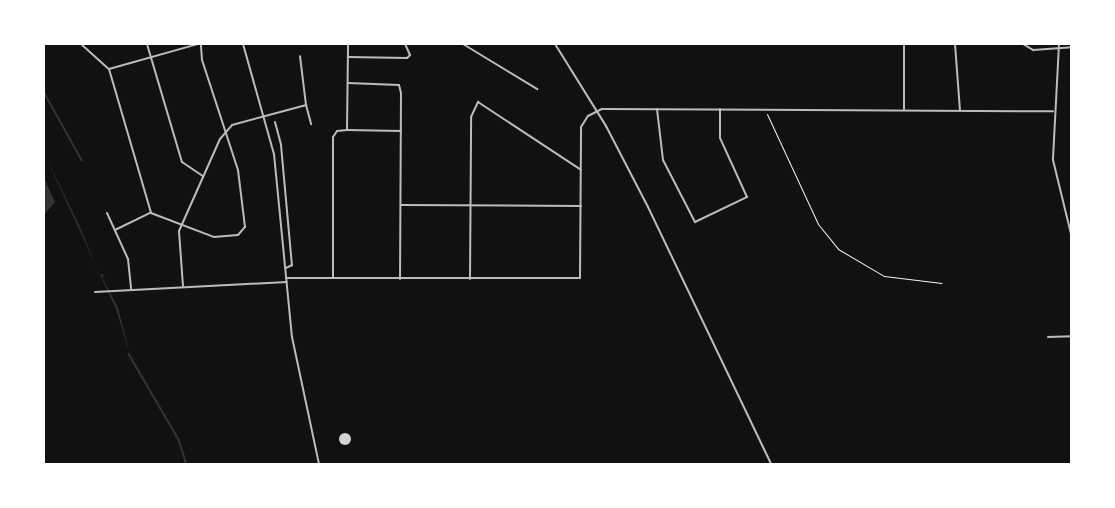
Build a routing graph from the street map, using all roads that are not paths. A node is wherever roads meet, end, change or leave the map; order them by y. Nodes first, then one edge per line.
1 (81, 44) edge
2 (147, 44) edge
3 (200, 44) edge
4 (243, 44) edge
5 (348, 44) edge
6 (405, 44) edge
7 (463, 44) edge
8 (555, 44) edge
9 (955, 44) edge
10 (1023, 44) edge
11 (1058, 45) edge
12 (904, 46) dead end
13 (1071, 47) edge
14 (300, 56) dead end
15 (348, 57) junction
16 (151, 58) junction
17 (109, 69) junction
18 (348, 83) junction
19 (537, 89) dead end
20 (306, 105) junction
21 (657, 109) junction
22 (720, 109) junction
23 (904, 110) junction
24 (960, 110) junction
25 (597, 111) junction
26 (1053, 111) junction
27 (264, 116) junction
28 (275, 123) dead end
29 (311, 124) dead end
30 (347, 130) junction
31 (225, 131) junction
32 (401, 131) junction
33 (281, 145) junction
34 (272, 147) junction
35 (581, 170) junction
36 (203, 176) junction
37 (400, 205) junction
38 (470, 205) junction
39 (581, 206) junction
40 (107, 213) dead end
41 (151, 213) junction
42 (182, 224) junction
43 (115, 230) junction
44 (1071, 238) edge
45 (286, 268) junction
46 (333, 278) junction
47 (400, 279) junction
48 (470, 279) junction
49 (287, 280) junction
50 (183, 286) junction
51 (131, 289) junction
52 (95, 292) dead end
53 (1071, 336) edge
54 (1048, 337) dead end
55 (319, 465) edge
56 (771, 465) edge

1 - 17 street
2 - 16 street
3 - 16 street
3 - 31 street
4 - 27 street
5 - 15 street
6 - 15 street
7 - 19 street
8 - 25 street
9 - 24 street
10 - 11 street
11 - 13 street
11 - 26 street
12 - 23 street
14 - 20 street
15 - 18 street
16 - 17 street
16 - 36 street
17 - 41 street
18 - 30 street
18 - 32 street
20 - 27 street
20 - 29 street
21 - 22 street
21 - 22 street
21 - 25 street
22 - 23 street
23 - 24 street
24 - 26 street
25 - 35 street
25 - 56 street
26 - 44 street
27 - 31 street
27 - 34 street
28 - 33 street
30 - 32 street
30 - 46 street
31 - 36 street
31 - 42 street
32 - 37 street
33 - 34 street
33 - 45 street
34 - 45 street
35 - 38 street
35 - 39 street
36 - 42 street
37 - 38 street
37 - 47 street
38 - 39 street
38 - 48 street
39 - 48 street
40 - 43 street
41 - 42 street
41 - 43 street
42 - 50 street
43 - 51 street
45 - 49 street
46 - 47 street
46 - 49 street
47 - 48 street
49 - 50 street
49 - 55 street
50 - 51 street
51 - 52 street
53 - 54 street

